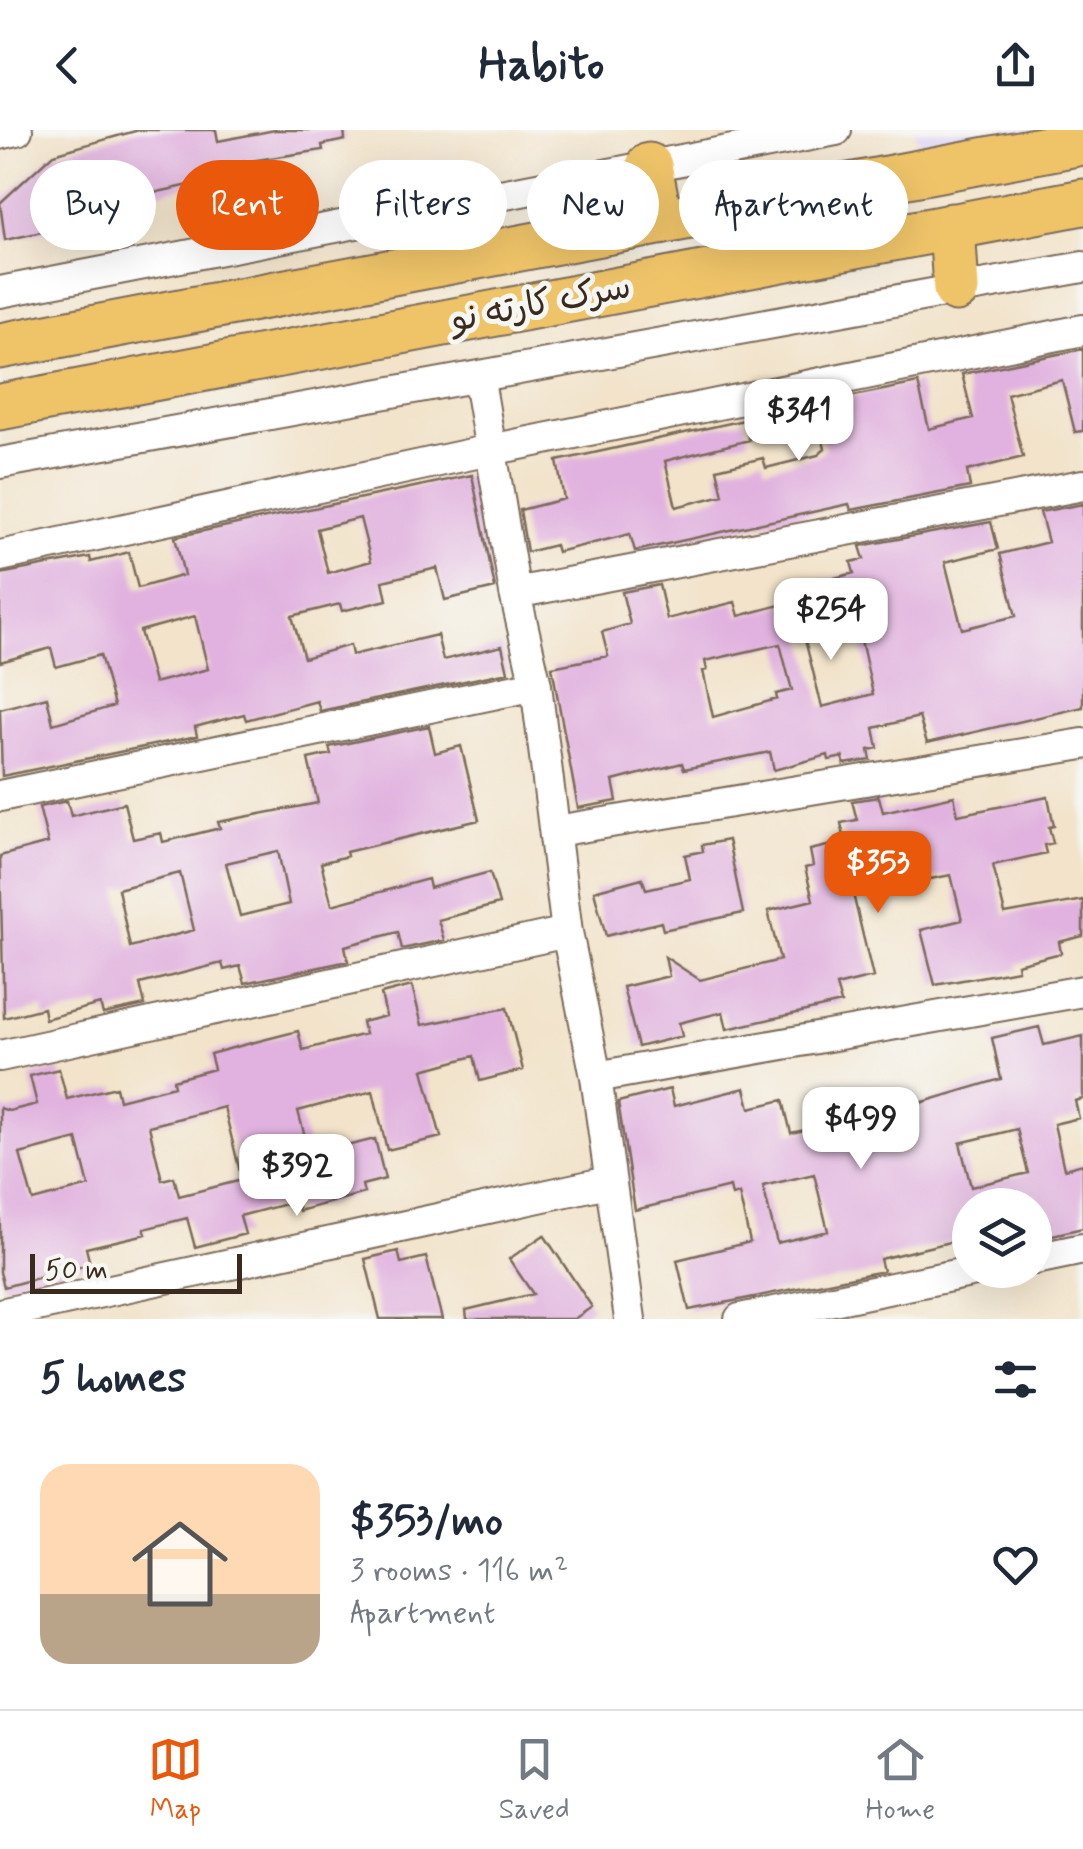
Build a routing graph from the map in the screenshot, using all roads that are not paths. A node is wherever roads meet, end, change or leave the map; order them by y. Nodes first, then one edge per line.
1 (17, 130) edge
2 (836, 130) edge
3 (0, 134) edge
4 (1083, 142) edge
5 (659, 164) edge
6 (527, 190) edge
7 (1083, 202) edge
8 (659, 217) edge
9 (660, 222) junction
10 (952, 226) junction
11 (1083, 266) edge
12 (956, 289) junction
13 (0, 292) edge
14 (1083, 330) edge
15 (0, 346) edge
16 (478, 380) junction
17 (0, 407) edge
18 (490, 450) junction
19 (0, 462) edge
20 (1083, 486) edge
21 (0, 556) edge
22 (515, 594) junction
23 (536, 685) junction
24 (1083, 744) edge
25 (0, 796) edge
26 (556, 831) junction
27 (567, 932) junction
28 (1083, 992) edge
29 (0, 1056) edge
30 (596, 1077) junction
31 (608, 1182) junction
32 (1083, 1249) edge
33 (1052, 1255) edge
34 (952, 1276) edge
35 (0, 1314) edge
36 (630, 1319) edge
37 (740, 1319) edge

1 - 3 street
2 - 5 street
4 - 9 highway, سرک کارته نو
6 - 13 street
7 - 10 highway, سرک کارته نو
8 - 9 highway
9 - 15 highway, سرک کارته نو
10 - 12 highway
10 - 17 highway, سرک کارته نو
11 - 12 street
12 - 16 street
14 - 18 street
16 - 18 street
16 - 19 street
18 - 21 street
18 - 22 street
20 - 22 street
22 - 23 street
23 - 25 street
23 - 26 street
24 - 26 street
26 - 27 street
27 - 29 street
27 - 30 street
28 - 30 street
30 - 31 street
31 - 35 street
31 - 36 street
32 - 33 street
34 - 37 street

